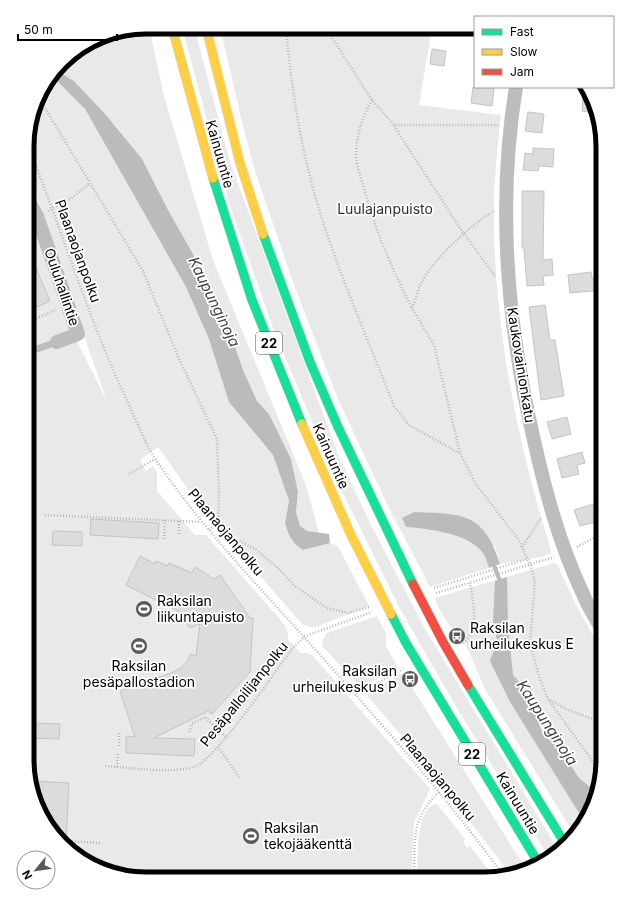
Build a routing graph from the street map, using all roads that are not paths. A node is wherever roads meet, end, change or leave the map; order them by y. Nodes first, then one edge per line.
1 (174, 34) edge
2 (208, 34) edge
3 (516, 88) edge
4 (34, 209) edge
5 (57, 342) joint
6 (34, 350) edge
7 (596, 618) edge
8 (562, 840) edge
9 (536, 859) edge

1 - 9 highway, Kainuuntie / 22
2 - 8 highway, Kainuuntie / 22
3 - 7 street, Kaukovainionkatu
4 - 5 street, Ouluhallintie
5 - 6 lane

